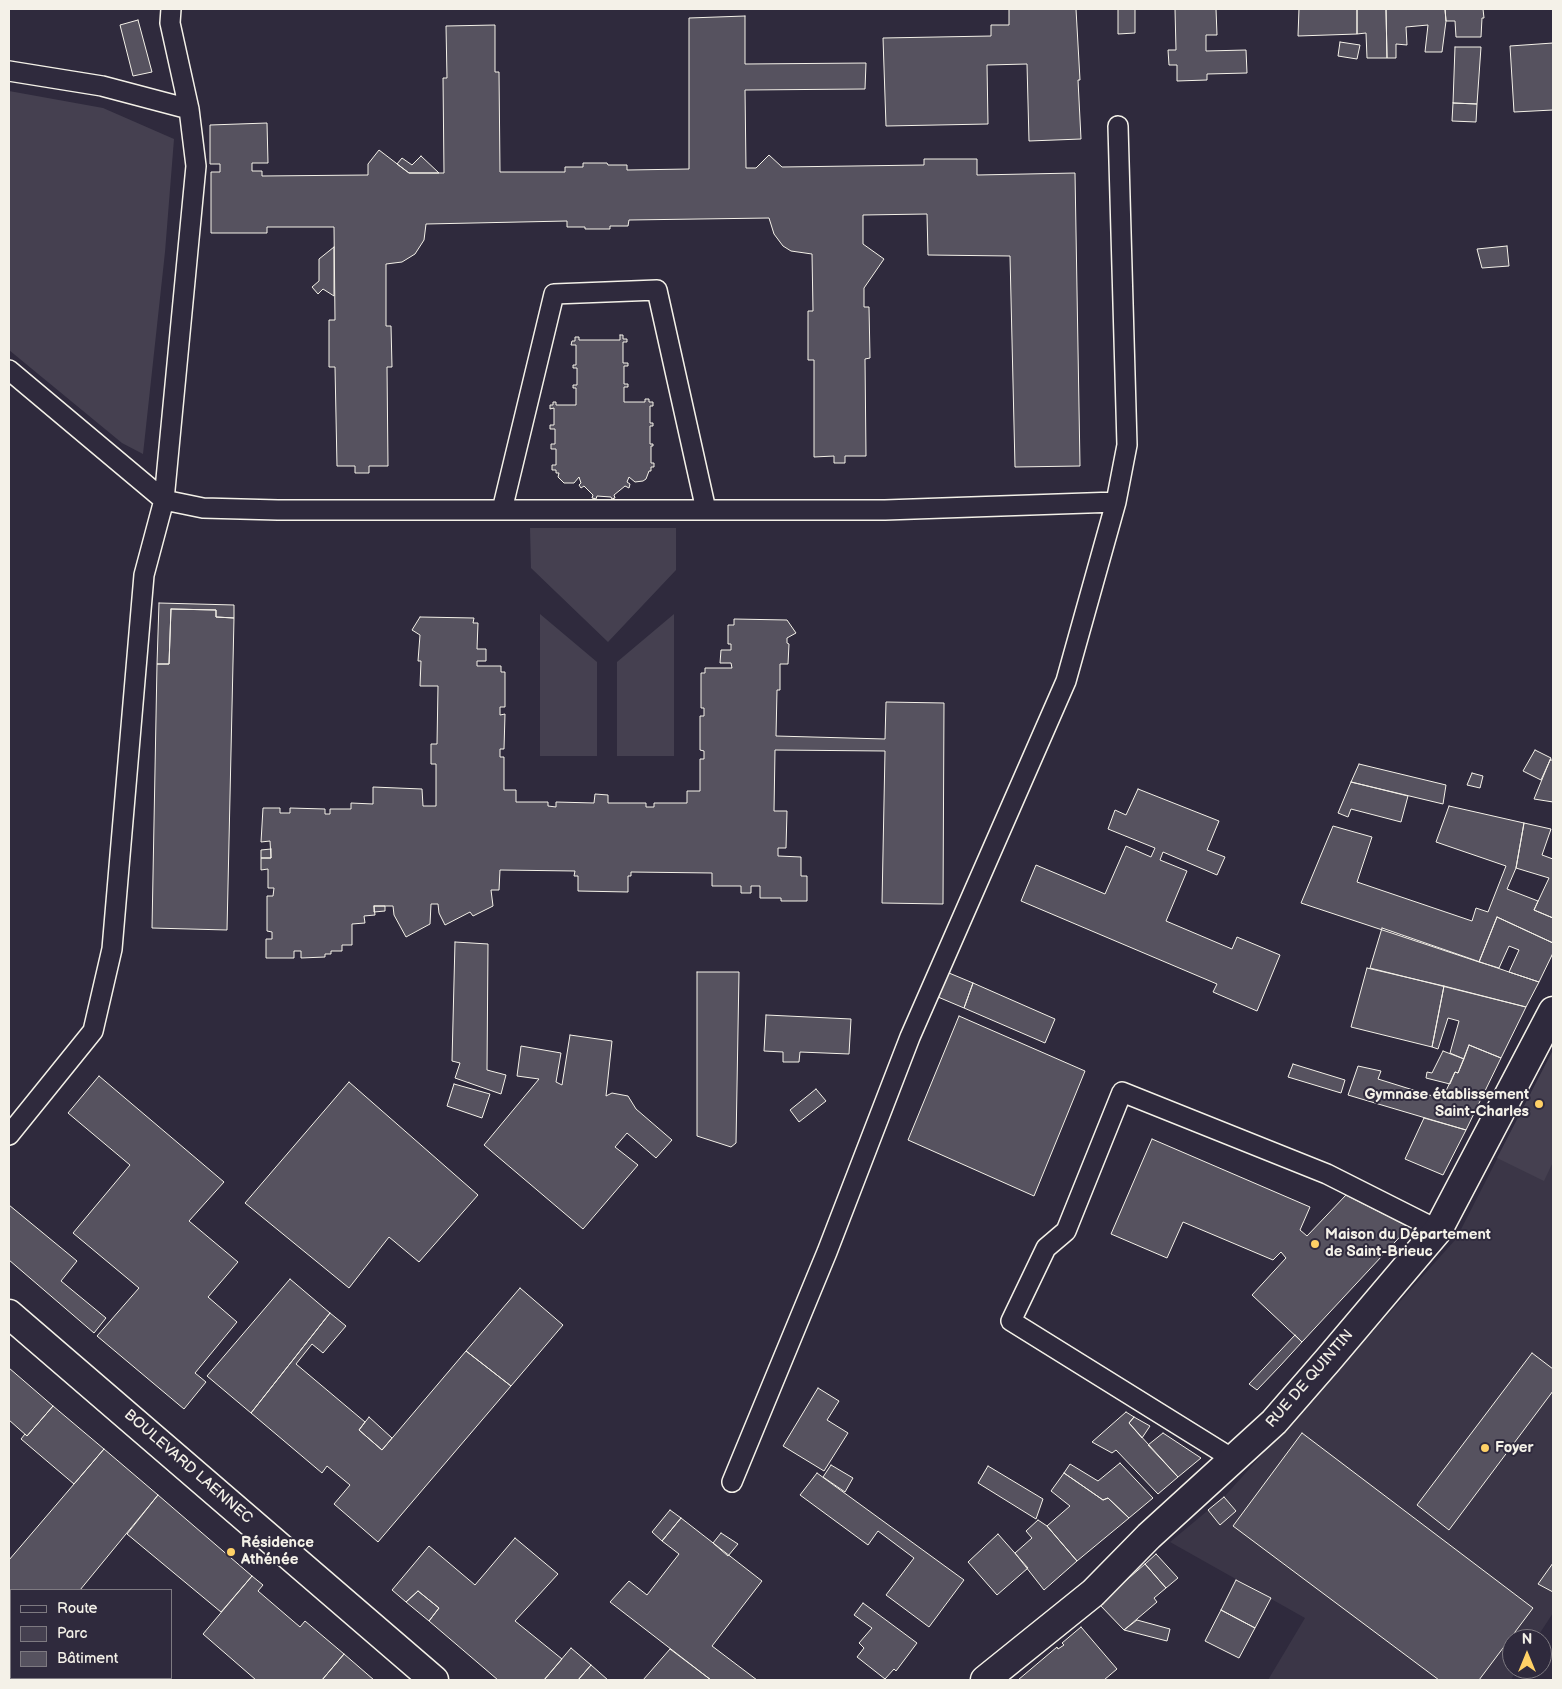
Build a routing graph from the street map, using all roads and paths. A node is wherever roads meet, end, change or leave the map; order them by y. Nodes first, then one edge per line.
1 (171, 9) edge
2 (9, 71) edge
3 (189, 109) junction
4 (1118, 126) dead end
5 (9, 370) edge
6 (164, 500) junction
7 (1116, 502) junction
8 (502, 510) junction
9 (706, 510) junction
10 (1553, 1012) edge
11 (9, 1135) edge
12 (1438, 1230) junction
13 (12, 1322) edge
14 (1233, 1459) junction
15 (732, 1482) dead end
16 (434, 1680) edge
17 (985, 1680) edge

1 - 3 lane
2 - 3 lane
3 - 6 lane
4 - 7 lane
5 - 6 lane
6 - 8 lane
6 - 11 lane
7 - 9 lane
7 - 15 lane
8 - 9 lane
8 - 9 lane
10 - 12 street, RUE DE QUINTIN
12 - 14 street, RUE DE QUINTIN
12 - 14 lane
13 - 16 street, BOULEVARD LAENNEC
14 - 17 street, RUE DE QUINTIN

